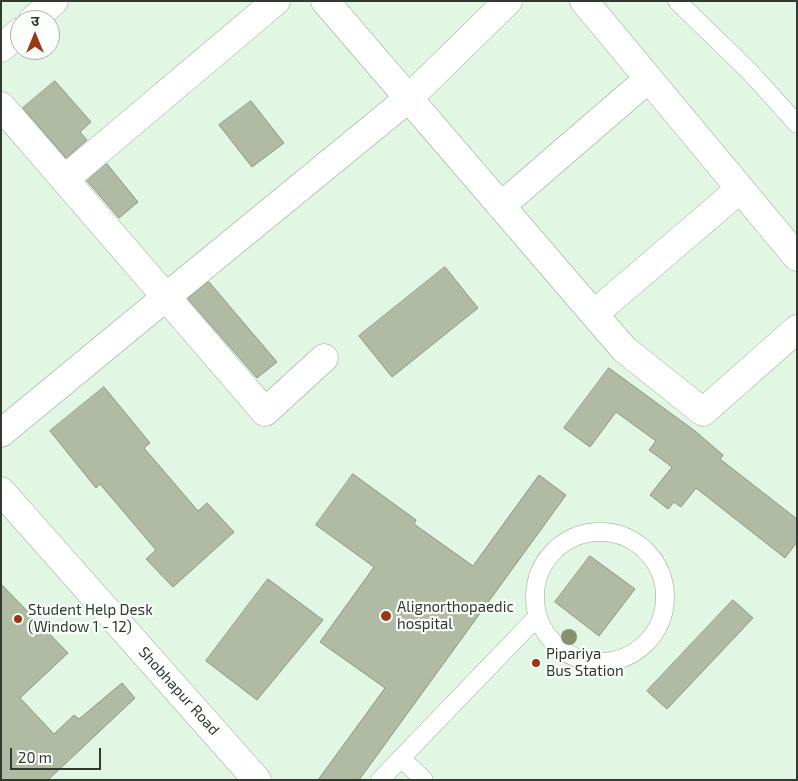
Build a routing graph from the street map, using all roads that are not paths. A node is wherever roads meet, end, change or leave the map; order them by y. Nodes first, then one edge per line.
1 (54, 1) edge
2 (276, 1) edge
3 (325, 1) edge
4 (508, 1) edge
5 (584, 1) edge
6 (678, 1) edge
7 (44, 10) edge
8 (648, 79) junction
9 (409, 98) junction
10 (1, 106) edge
11 (797, 124) edge
12 (65, 179) junction
13 (740, 189) junction
14 (501, 206) junction
15 (797, 257) edge
16 (166, 297) junction
17 (594, 314) junction
18 (797, 329) edge
19 (324, 358) dead end
20 (1, 433) edge
21 (1, 491) edge
22 (1, 509) edge
23 (537, 617) junction
24 (401, 758) junction
25 (238, 780) edge
26 (257, 780) edge
27 (380, 780) edge
28 (424, 780) edge

1 - 7 street
2 - 12 street
3 - 9 street
4 - 9 street
5 - 8 street
6 - 11 lane
8 - 13 street
8 - 14 street
9 - 14 street
9 - 16 street
10 - 12 street
12 - 16 street
13 - 15 street
13 - 17 street
14 - 17 street
16 - 19 street
16 - 20 street
17 - 18 street
21 - 26 street, Shobhapur Road
22 - 25 street, Shobhapur Road
23 - 23 lane
23 - 24 lane
24 - 27 lane
24 - 28 lane

